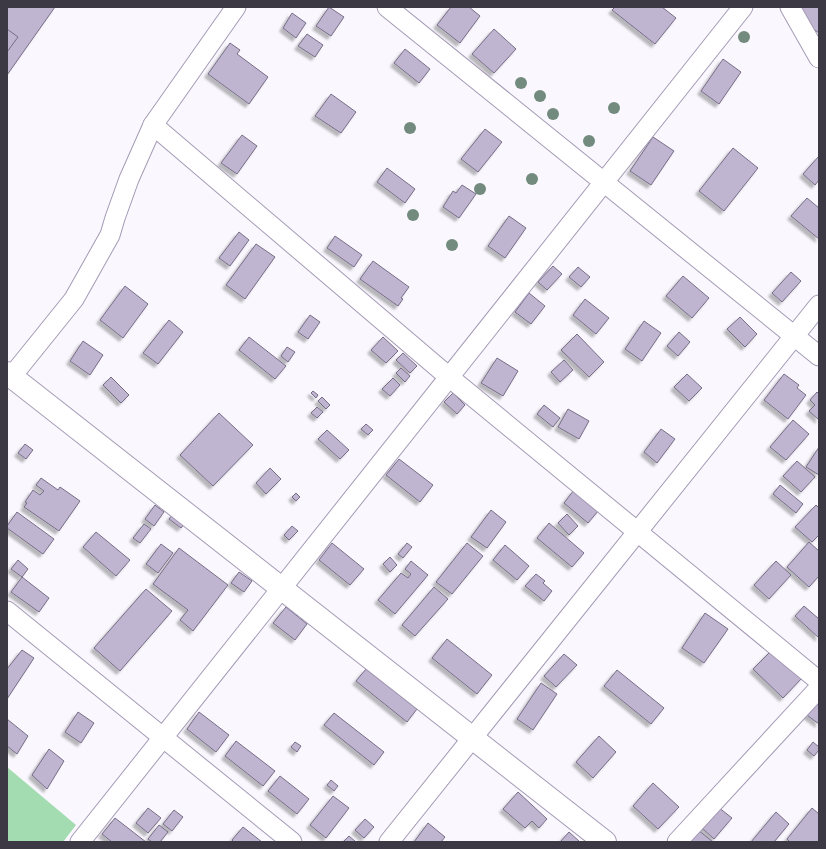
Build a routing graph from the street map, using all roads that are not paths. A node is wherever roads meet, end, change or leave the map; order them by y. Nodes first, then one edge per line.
1 (236, 7) edge
2 (387, 7) edge
3 (744, 7) edge
4 (790, 7) edge
5 (819, 58) edge
6 (153, 125) junction
7 (604, 182) junction
8 (819, 305) edge
9 (795, 335) junction
10 (819, 356) edge
11 (9, 375) edge
12 (449, 377) junction
13 (637, 532) junction
14 (281, 588) junction
15 (7, 611) edge
16 (819, 681) edge
17 (819, 688) edge
18 (163, 738) junction
19 (472, 738) junction
20 (80, 842) edge
21 (292, 842) edge
22 (389, 842) edge
23 (605, 842) edge
24 (677, 842) edge

1 - 6 street
2 - 7 street
3 - 7 street
4 - 5 street
6 - 11 street
6 - 12 street
7 - 9 street
7 - 12 street
8 - 9 street
9 - 10 street
9 - 13 street
11 - 14 main road
12 - 13 street
12 - 14 street
13 - 16 street
13 - 19 street
14 - 18 street
14 - 19 main road
15 - 18 street
17 - 24 street
18 - 20 street
18 - 21 street
19 - 22 street
19 - 23 main road

